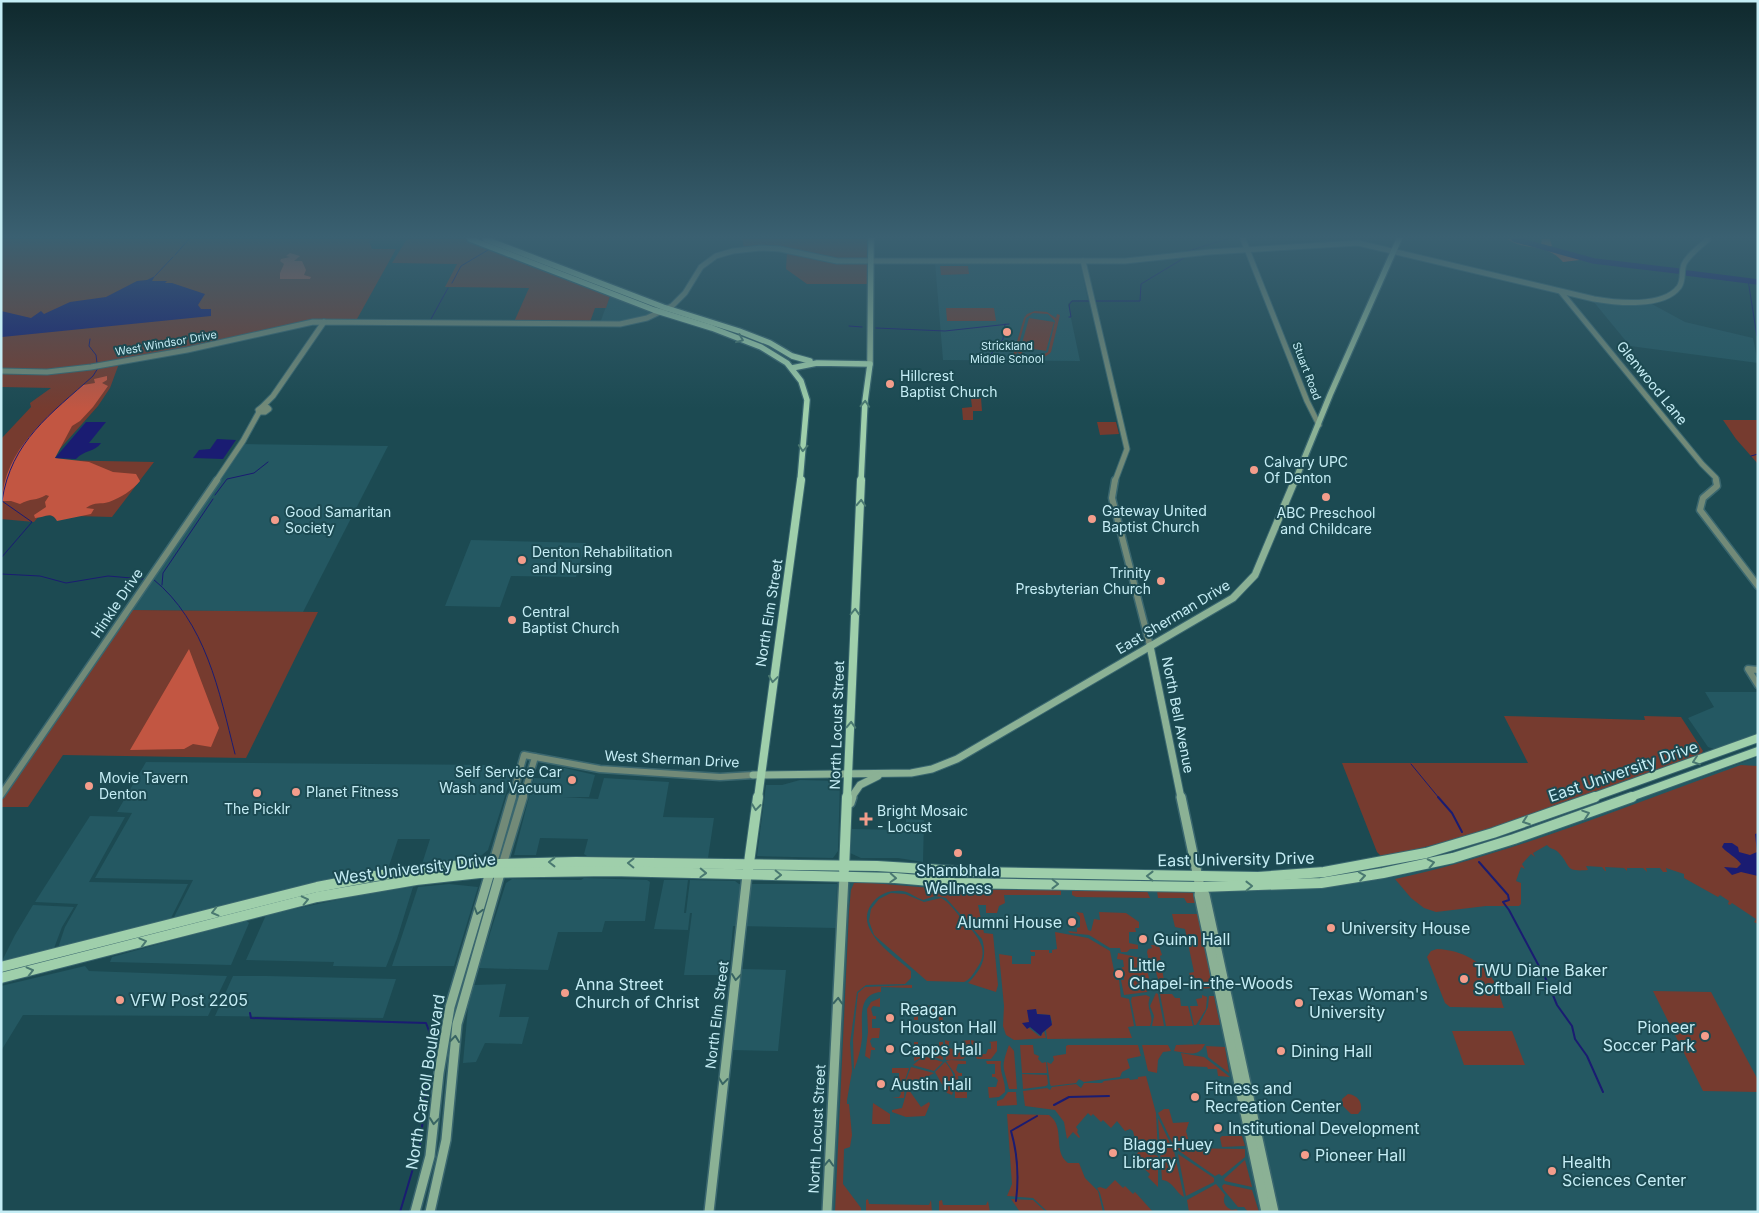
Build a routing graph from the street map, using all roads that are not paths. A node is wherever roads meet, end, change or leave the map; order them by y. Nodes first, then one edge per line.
1 (618, 296) edge
2 (633, 296) edge
3 (682, 296) edge
4 (870, 296) edge
5 (1091, 296) edge
6 (1265, 296) edge
7 (1374, 296) edge
8 (1563, 296) edge
9 (1579, 296) edge
10 (1665, 296) edge
11 (668, 309) junction
12 (661, 312) junction
13 (870, 316) junction
14 (324, 322) junction
15 (817, 363) junction
16 (866, 364) junction
17 (793, 369) junction
18 (1, 371) edge
19 (1319, 425) junction
20 (1758, 586) edge
21 (1150, 646) junction
22 (1758, 670) edge
23 (1758, 685) edge
24 (1758, 738) edge
25 (1758, 751) edge
26 (524, 756) joint
27 (535, 757) junction
28 (849, 773) junction
29 (887, 773) junction
30 (756, 775) junction
31 (1, 794) edge
32 (521, 804) junction
33 (508, 809) junction
34 (847, 818) junction
35 (502, 867) junction
36 (491, 868) junction
37 (748, 870) junction
38 (844, 871) junction
39 (1199, 882) junction
40 (1, 967) edge
41 (1, 978) edge
42 (415, 1212) edge
43 (430, 1212) edge
44 (709, 1212) edge
45 (827, 1212) edge
46 (1266, 1212) edge
47 (1274, 1212) edge

1 - 12 main road, North Elm Street
2 - 11 main road
3 - 11 street
4 - 13 main road, North Locust Street
5 - 21 street, North Bell Avenue
6 - 19 street, Stuart Road
7 - 19 main road, East Sherman Drive
8 - 20 street, Glenwood Lane
9 - 10 street
11 - 12 street, West Windsor Drive
11 - 15 main road
12 - 14 street, West Windsor Drive
12 -> 17 main road, North Elm Street
13 - 16 main road
13 - 16 main road, North Locust Street
14 - 18 street, West Windsor Drive
14 - 31 street, Hinkle Drive
15 - 16 main road
15 - 17 main road
16 - 17 main road
28 -> 16 main road, North Locust Street
17 -> 30 main road, North Elm Street
19 - 21 main road, East Sherman Drive
21 - 29 main road, East Sherman Drive
21 - 39 main road, North Bell Avenue
22 - 23 street
24 -> 39 main road, East University Drive
39 -> 25 main road, East University Drive
26 - 27 street, West Sherman Drive
26 - 33 street, North Carroll Boulevard
27 - 30 street, West Sherman Drive
27 - 32 street, North Carroll Boulevard
28 - 29 main road, East Sherman Drive
28 - 30 main road, West Sherman Drive
28 - 34 main road, North Locust Street
29 - 34 main road
30 -> 37 main road, North Elm Street
32 - 33 street
32 - 35 street, North Carroll Boulevard
33 - 36 street, North Carroll Boulevard
34 - 38 main road, North Locust Street
35 - 36 main road, West University Drive
35 - 37 main road, West University Drive
43 -> 35 main road, North Carroll Boulevard
36 -> 40 main road, West University Drive
41 -> 36 main road, West University Drive
36 -> 42 main road, North Carroll Boulevard
37 - 38 main road, West University Drive
37 -> 44 main road, North Elm Street
38 - 39 main road, East University Drive
45 -> 38 main road, North Locust Street
39 - 46 main road, North Bell Avenue
39 - 47 main road, North Bell Avenue

